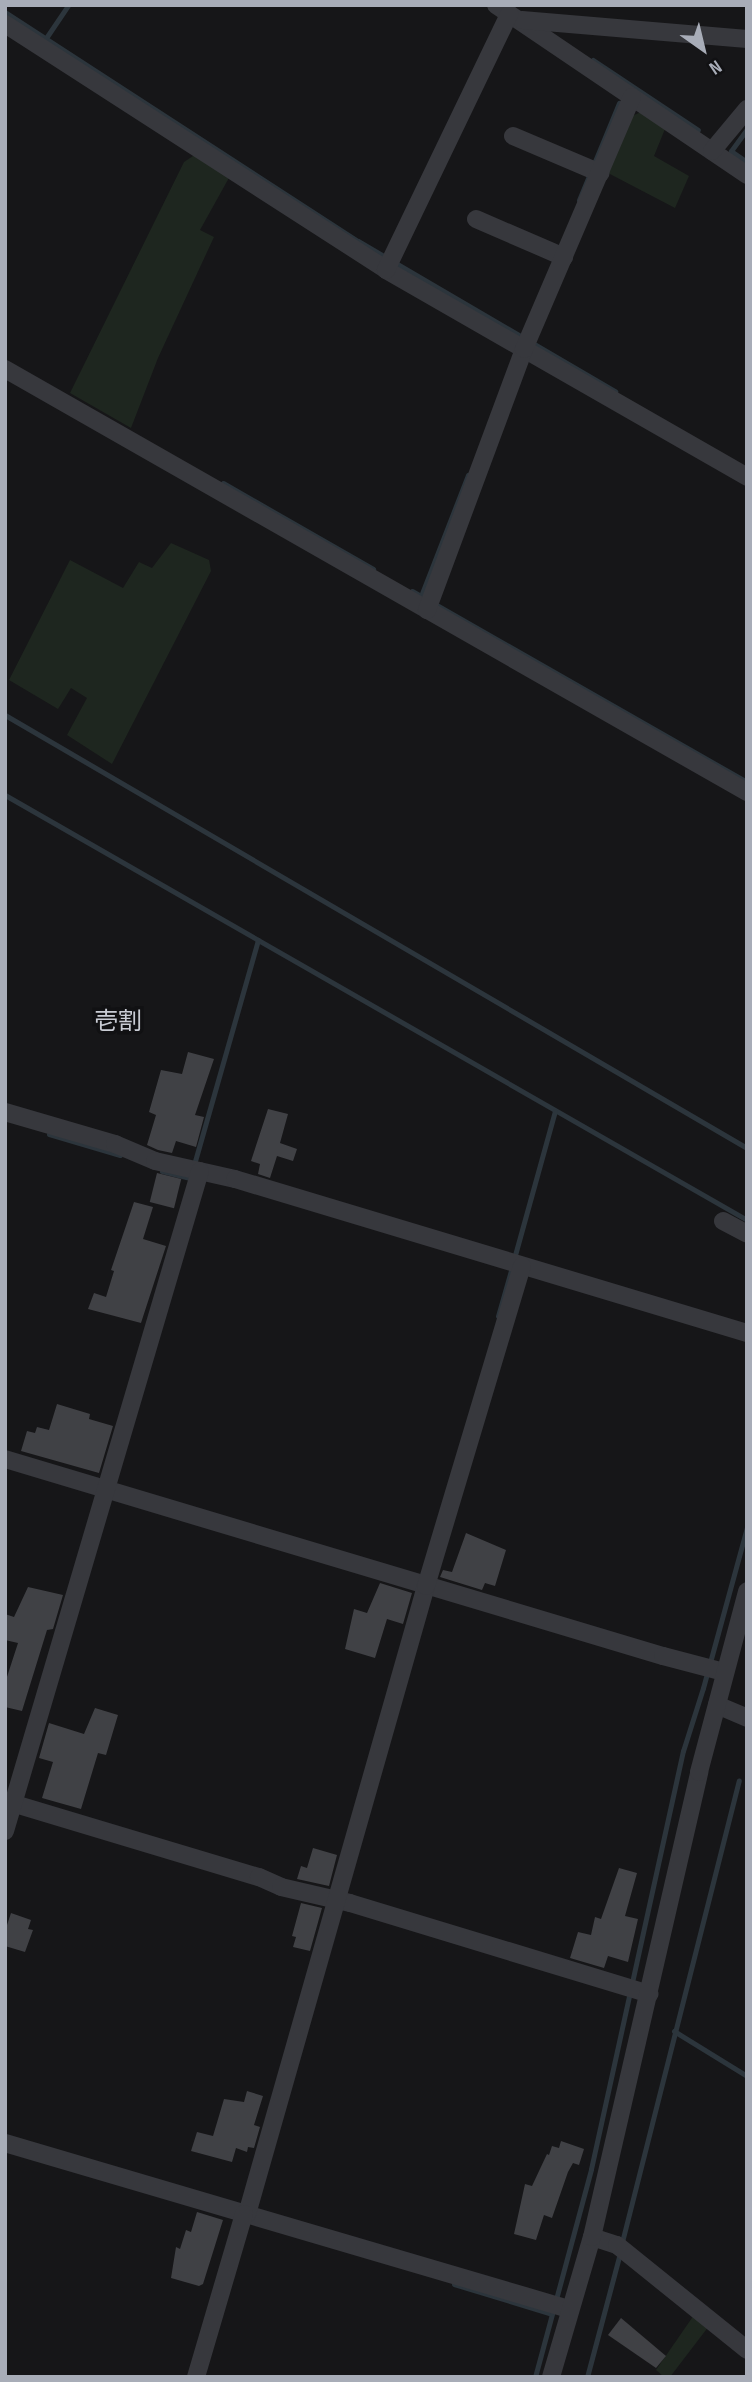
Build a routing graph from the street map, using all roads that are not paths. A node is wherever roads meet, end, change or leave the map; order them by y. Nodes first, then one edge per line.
1 (508, 13) edge
2 (5, 24) edge
3 (747, 39) edge
4 (632, 97) junction
5 (747, 109) edge
6 (513, 136) dead end
7 (712, 151) junction
8 (600, 173) junction
9 (747, 174) edge
10 (476, 219) dead end
11 (564, 257) junction
12 (389, 263) junction
13 (523, 344) junction
14 (5, 369) edge
15 (747, 477) edge
16 (429, 604) junction
17 (747, 792) edge
18 (5, 1112) edge
19 (198, 1178) junction
20 (723, 1221) dead end
21 (747, 1234) edge
22 (521, 1270) junction
23 (747, 1333) edge
24 (5, 1459) edge
25 (106, 1490) junction
26 (426, 1586) junction
27 (747, 1591) edge
28 (714, 1669) junction
29 (717, 1705) junction
30 (747, 1718) edge
31 (9, 1802) edge
32 (5, 1831) edge
33 (333, 1900) junction
34 (638, 1992) junction
35 (5, 2143) edge
36 (246, 2214) junction
37 (592, 2237) junction
38 (559, 2306) junction
39 (747, 2350) edge
40 (196, 2377) edge
41 (551, 2377) edge

1 - 3 street
1 - 4 street
1 - 12 street
2 - 12 street
4 - 7 street
4 - 8 street
5 - 7 street
6 - 8 street
7 - 9 street
8 - 11 street
10 - 11 street
11 - 13 street
12 - 13 street
13 - 15 street
13 - 16 street
14 - 16 street
16 - 17 street
18 - 19 street
19 - 22 street
19 - 25 street
20 - 21 street
22 - 23 street
22 - 26 street
24 - 25 street
25 - 26 street
25 - 31 street
26 - 28 street
26 - 33 street
27 - 28 street
28 - 29 street
29 - 30 street
29 - 34 street
31 - 32 street
31 - 33 street
33 - 34 street
33 - 36 street
34 - 37 street
35 - 36 street
36 - 38 street
36 - 40 street
37 - 38 street
37 - 39 street
38 - 41 street

